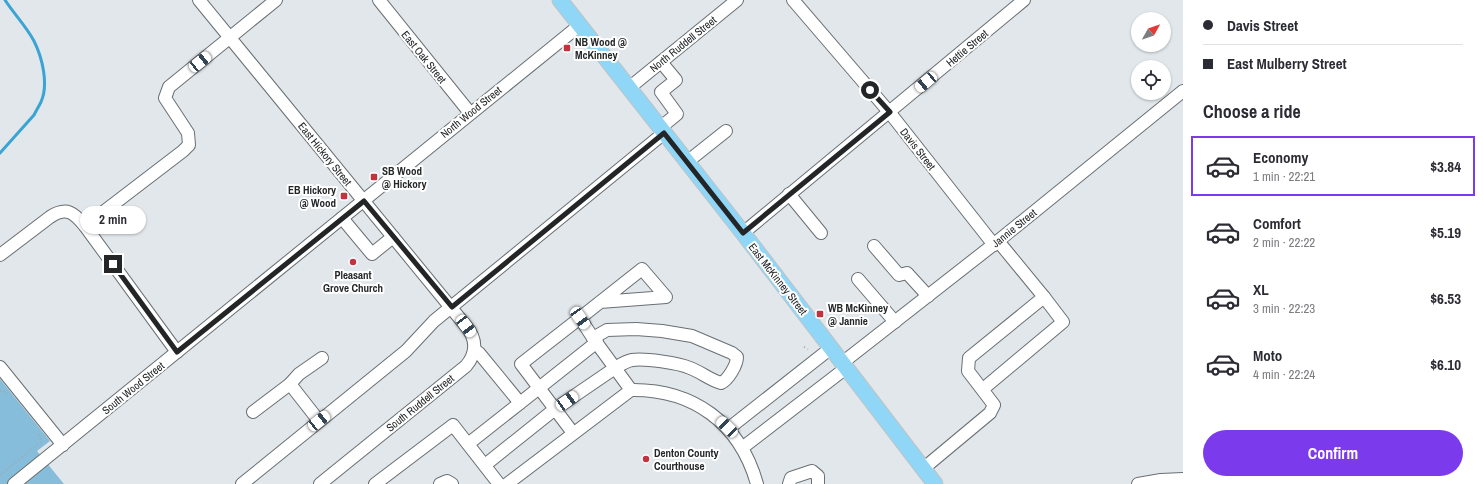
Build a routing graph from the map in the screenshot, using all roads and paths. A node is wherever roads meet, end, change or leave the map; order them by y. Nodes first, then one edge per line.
1 (199, 0) edge
2 (276, 0) edge
3 (379, 0) edge
4 (560, 0) edge
5 (737, 0) edge
6 (794, 0) edge
7 (1024, 0) edge
8 (580, 25) junction
9 (230, 38) junction
10 (661, 62) junction
11 (629, 88) junction
12 (1183, 91) edge
13 (890, 112) junction
14 (470, 113) junction
15 (662, 131) junction
16 (726, 131) dead end
17 (687, 162) junction
18 (789, 194) junction
19 (364, 201) junction
20 (342, 218) junction
21 (85, 226) junction
22 (743, 233) junction
23 (821, 233) dead end
24 (393, 237) junction
25 (996, 243) junction
26 (874, 246) dead end
27 (0, 255) edge
28 (858, 279) dead end
29 (928, 296) junction
30 (1044, 297) junction
31 (600, 302) junction
32 (452, 307) junction
33 (580, 318) junction
34 (895, 322) junction
35 (595, 340) junction
36 (804, 348) dead end
37 (831, 348) junction
38 (808, 349) dead end
39 (474, 350) junction
40 (177, 352) junction
41 (322, 358) dead end
42 (844, 365) junction
43 (0, 367) edge
44 (615, 368) junction
45 (290, 384) junction
46 (539, 388) junction
47 (983, 389) junction
48 (631, 390) junction
49 (0, 391) edge
50 (9, 395) dead end
51 (520, 403) junction
52 (556, 410) junction
53 (253, 412) dead end
54 (319, 421) junction
55 (34, 428) dead end
56 (728, 429) junction
57 (573, 433) junction
58 (468, 444) junction
59 (62, 445) junction
60 (742, 448) junction
61 (485, 465) junction
62 (924, 468) junction
63 (0, 474) edge
64 (1183, 479) edge
65 (14, 484) edge
66 (242, 484) edge
67 (320, 484) edge
68 (375, 484) edge
69 (440, 484) edge
70 (452, 484) edge
71 (499, 484) edge
72 (507, 484) edge
73 (757, 484) edge
74 (789, 484) edge
75 (818, 484) edge
76 (935, 484) edge
77 (1138, 484) edge

1 - 9 street, East Hickory Street
2 - 9 street
3 - 14 street, East Oak Street
4 - 8 main road, East McKinney Street
5 - 10 street, North Ruddell Street
6 - 13 street, Davis Street
7 - 13 street, Hettie Street
8 - 11 main road, East McKinney Street
8 - 14 street, North Wood Street
9 - 19 street, East Hickory Street
9 - 21 street
10 - 11 street, North Ruddell Street
10 - 15 street
11 - 15 main road, East McKinney Street
12 - 25 street, Jannie Street
13 - 18 street, Hettie Street
13 - 25 street, Davis Street
14 - 19 street, North Wood Street
15 - 17 main road, East McKinney Street
15 - 32 street
16 - 17 street
17 - 22 main road, East McKinney Street
18 - 22 street, Hettie Street
18 - 23 street
19 - 20 street, South Wood Street
19 - 24 street, East Hickory Street
20 - 24 street
20 - 40 street, South Wood Street
21 - 27 street
21 - 40 street
22 - 37 main road, East McKinney Street
24 - 32 street, East Hickory Street
25 - 29 street, Jannie Street
25 - 30 street, Davis Street
26 - 29 street
28 - 34 street
29 - 34 street, Jannie Street
30 - 47 street
30 - 47 street, Davis Street
31 - 31 street
31 - 33 street
32 - 39 street
32 - 54 street
33 - 35 street
33 - 46 street
34 - 42 street, Jannie Street
35 - 44 street
35 - 44 street
35 - 46 street
36 - 38 path
37 - 42 main road, East McKinney Street
37 - 56 street
39 - 51 street
39 - 67 street, South Ruddell Street
40 - 59 street, South Wood Street
41 - 45 street
42 - 60 street, Jannie Street
42 - 62 main road, East McKinney Street
43 - 59 street
44 - 48 street
44 - 52 street
45 - 53 street
45 - 54 street
46 - 51 street
46 - 52 street
47 - 62 street
48 - 56 street
48 - 57 street
49 - 50 path
51 - 58 street
52 - 57 street
52 - 61 street
54 - 66 street
55 - 63 path
56 - 60 street
57 - 72 street
58 - 61 street
58 - 68 street
59 - 65 street, South Wood Street
60 - 73 street
61 - 71 street
62 - 76 main road, East McKinney Street
64 - 77 street
69 - 70 street
74 - 75 street

